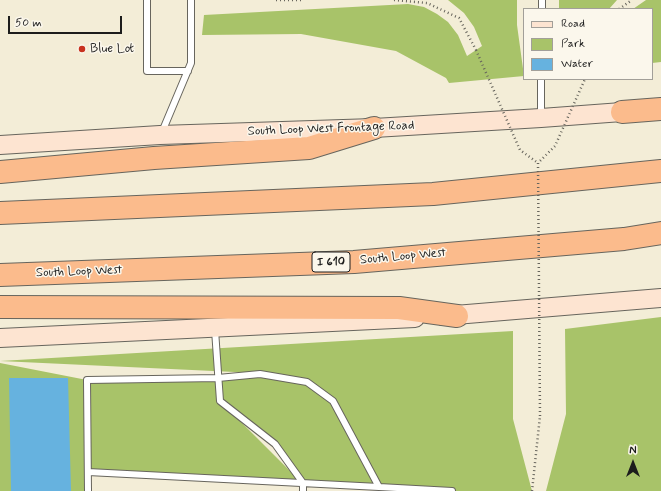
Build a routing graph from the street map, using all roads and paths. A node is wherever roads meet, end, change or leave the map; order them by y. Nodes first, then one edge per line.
1 (147, 0) edge
2 (191, 0) edge
3 (276, 0) edge
4 (286, 0) edge
5 (304, 0) edge
6 (394, 0) edge
7 (632, 0) edge
8 (620, 8) edge
9 (188, 71) junction
10 (541, 80) edge
11 (586, 80) edge
12 (661, 105) edge
13 (661, 109) edge
14 (622, 112) junction
15 (541, 118) junction
16 (374, 128) junction
17 (160, 135) junction
18 (0, 145) edge
19 (538, 163) junction
20 (661, 171) edge
21 (0, 172) edge
22 (0, 213) edge
23 (661, 234) edge
24 (0, 275) edge
25 (661, 298) edge
26 (0, 307) edge
27 (457, 316) junction
28 (215, 327) junction
29 (0, 338) edge
30 (218, 378) junction
31 (88, 472) junction
32 (303, 483) junction
33 (379, 487) junction
34 (88, 491) edge
35 (303, 491) edge
36 (452, 491) edge
37 (532, 491) edge

1 - 9 lane
2 - 9 lane
3 - 4 path
4 - 5 path
6 - 19 path, bridge
7 - 8 path
9 - 17 lane
10 - 15 lane
11 - 19 path, bridge
12 - 14 main road, South Loop West Frontage Road
13 - 14 highway
14 - 15 main road, South Loop West Frontage Road
15 - 16 main road, South Loop West Frontage Road
16 - 17 main road, South Loop West Frontage Road
16 - 21 highway
17 - 18 main road, South Loop West Frontage Road
19 - 37 path, bridge
20 - 22 highway
23 - 24 highway, South Loop West / I 610
25 - 27 main road
26 - 27 highway
27 - 28 main road
28 - 29 main road
28 - 30 lane
30 - 31 lane
30 - 32 lane
30 - 33 lane
31 - 32 lane
31 - 34 lane
32 - 33 lane
32 - 35 lane
33 - 36 lane

